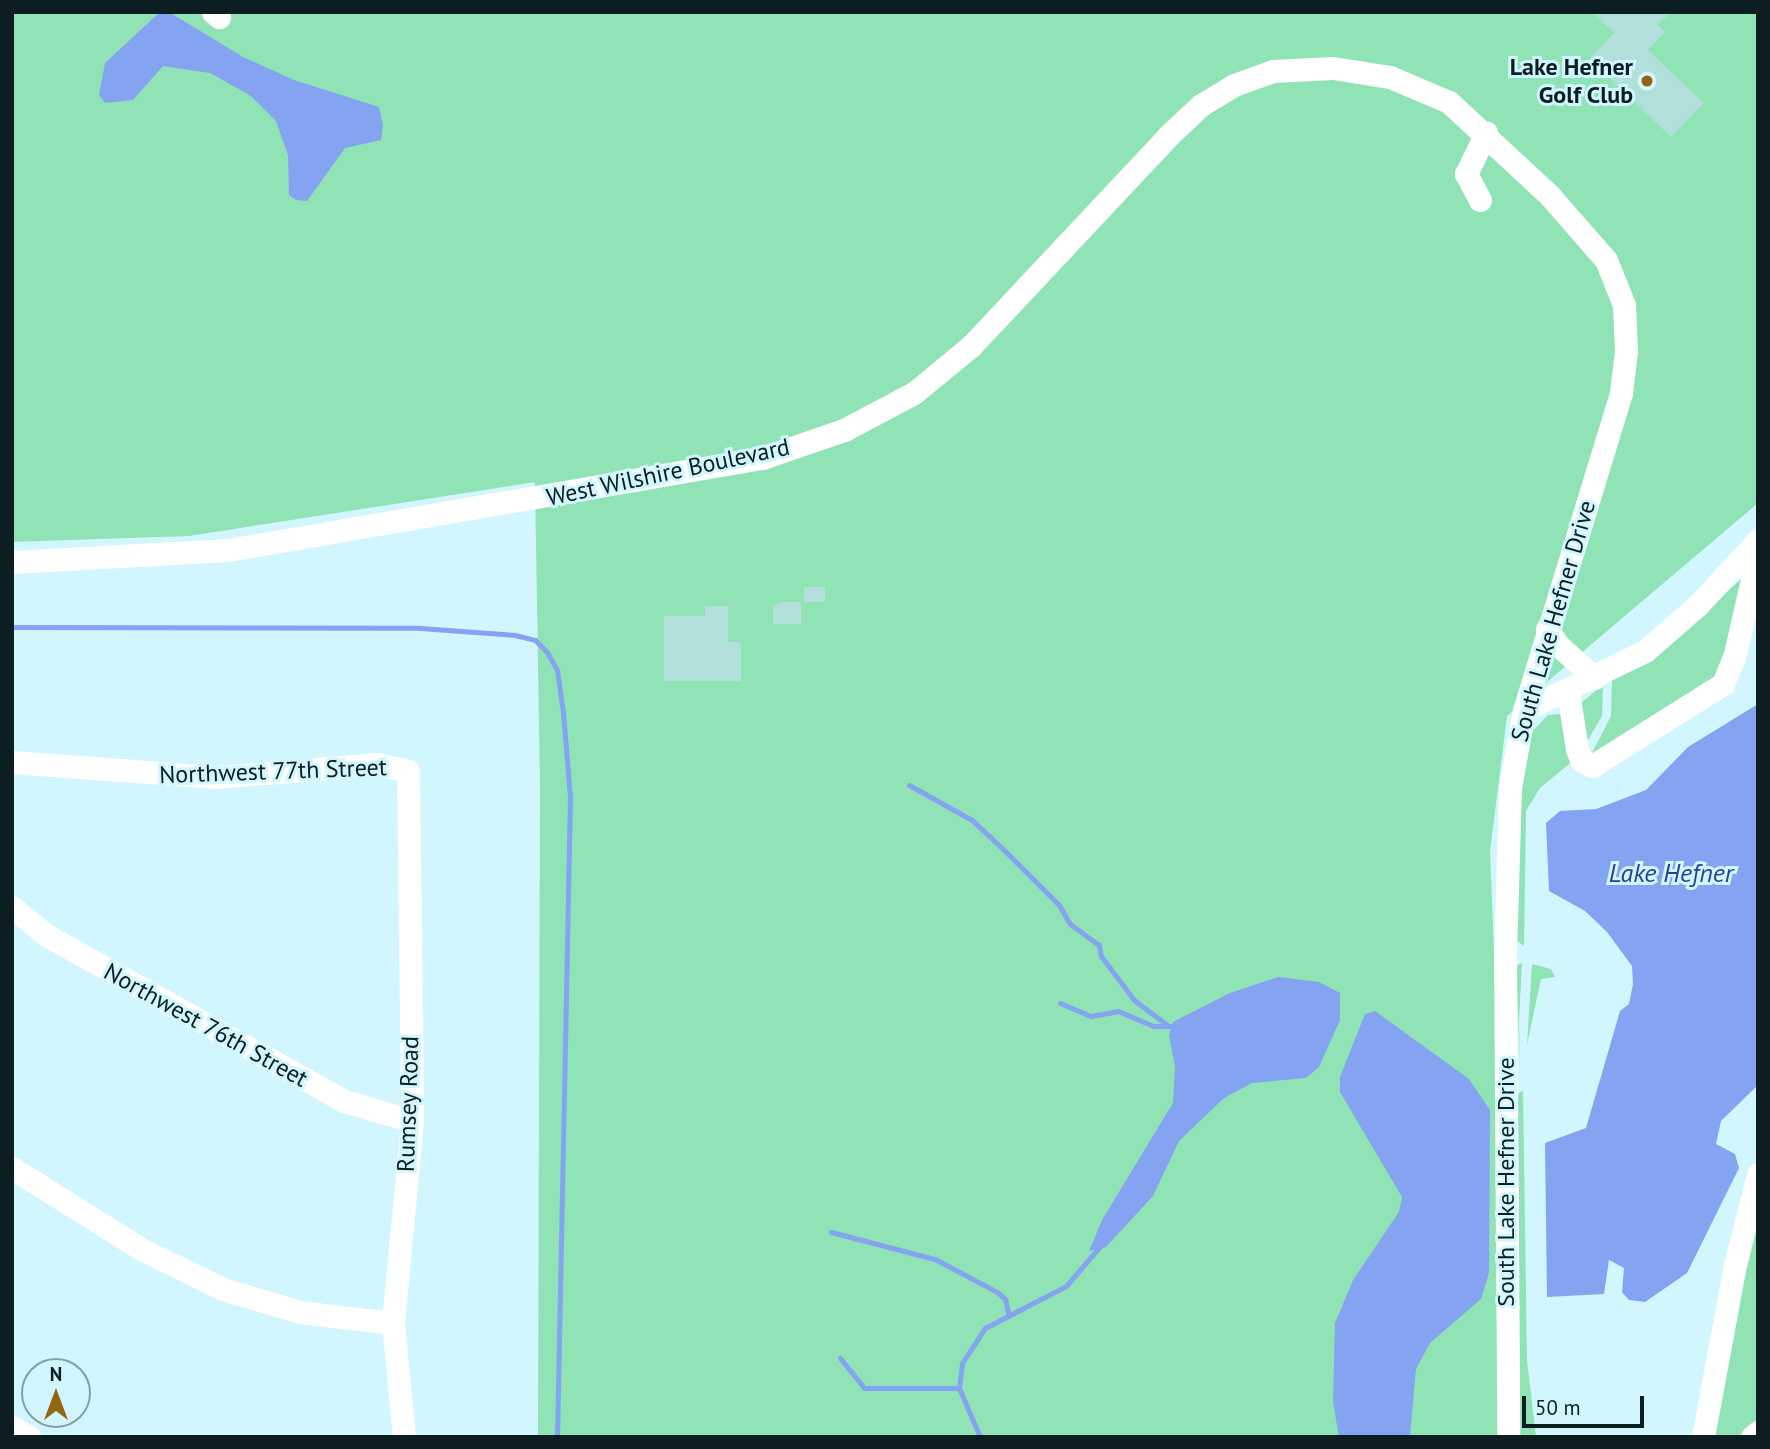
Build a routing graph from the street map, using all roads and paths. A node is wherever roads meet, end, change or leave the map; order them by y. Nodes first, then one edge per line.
1 (1273, 71) joint
2 (1486, 132) junction
3 (1480, 200) dead end
4 (1758, 540) edge
5 (1758, 553) edge
6 (12, 562) edge
7 (1547, 629) junction
8 (1595, 678) junction
9 (1568, 692) junction
10 (1524, 710) junction
11 (12, 762) edge
12 (408, 771) joint
13 (12, 907) edge
14 (412, 1121) junction
15 (12, 1168) edge
16 (1758, 1174) edge
17 (393, 1323) junction
18 (12, 1427) edge
19 (1758, 1432) edge
20 (29, 1437) edge
21 (404, 1437) edge
22 (1508, 1437) edge
23 (1703, 1437) edge
24 (1752, 1437) edge

1 - 2 street, South Lake Hefner Drive
1 - 6 street, West Wilshire Boulevard
2 - 3 street
2 - 7 street, South Lake Hefner Drive
4 - 8 street
5 - 9 street
7 - 8 street
7 - 10 street, South Lake Hefner Drive
8 - 9 street
9 - 10 street
10 - 22 street, South Lake Hefner Drive
11 - 12 street, Northwest 77th Street
12 - 14 street, Rumsey Road
13 - 14 street, Northwest 76th Street
14 - 17 street, Rumsey Road
15 - 17 street
16 - 23 street
17 - 21 street, Rumsey Road
18 - 20 street
19 - 24 street

